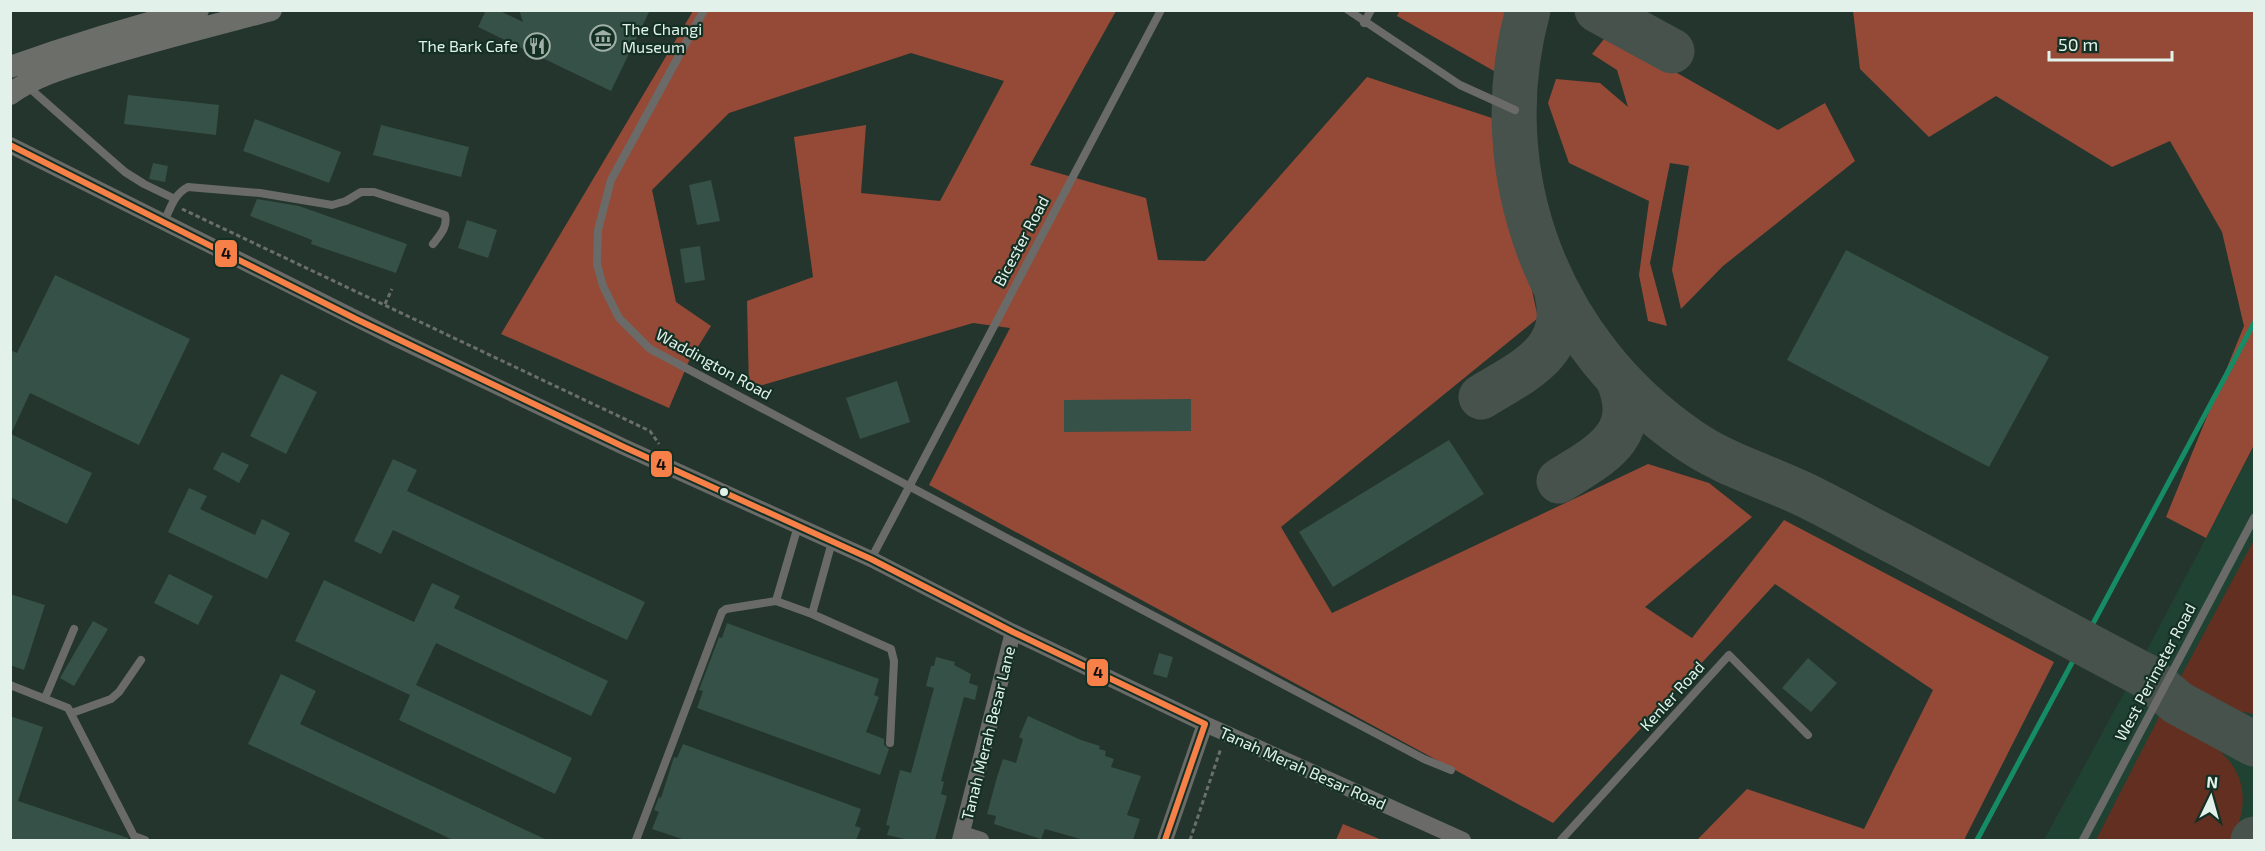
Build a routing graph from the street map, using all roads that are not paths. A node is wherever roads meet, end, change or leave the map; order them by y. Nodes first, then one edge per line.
1 (198, 10) edge
2 (271, 10) edge
3 (704, 10) edge
4 (1161, 10) edge
5 (1348, 10) edge
6 (1371, 10) edge
7 (1365, 23) junction
8 (14, 75) edge
9 (1515, 110) dead end
10 (10, 145) edge
11 (173, 202) junction
12 (164, 222) junction
13 (433, 244) dead end
14 (908, 486) junction
15 (2254, 518) edge
16 (798, 526) junction
17 (832, 542) junction
18 (871, 559) junction
19 (776, 601) junction
20 (812, 614) junction
21 (74, 629) dead end
22 (1013, 632) junction
23 (141, 660) dead end
24 (10, 685) edge
25 (45, 698) junction
26 (72, 714) junction
27 (1205, 724) junction
28 (1808, 735) dead end
29 (890, 743) dead end
30 (1451, 770) dead end
31 (961, 837) edge
32 (133, 838) edge
33 (145, 840) edge
34 (636, 840) edge
35 (981, 840) edge
36 (1165, 840) edge
37 (1463, 840) edge
38 (1561, 840) edge
39 (2083, 840) edge

1 - 8 street
2 - 8 street
3 - 14 lane, Waddington Road
4 - 14 lane, Bicester Road
5 - 7 lane
6 - 7 lane
7 - 9 lane
8 - 11 lane
10 - 12 street, Tanah Merah Besar Road
11 - 12 lane
11 - 13 lane
12 - 16 street, Tanah Merah Besar Road
14 - 18 lane, Bicester Road
14 - 30 lane, Waddington Road
15 - 39 lane, West Perimeter Road
16 - 17 street, Tanah Merah Besar Road
16 - 19 lane
17 - 18 street, Tanah Merah Besar Road
17 - 20 lane
18 - 22 street, Tanah Merah Besar Road
19 - 20 lane
19 - 34 lane
20 - 29 lane
21 - 25 lane
22 - 27 street, Tanah Merah Besar Road
22 - 31 street, Tanah Merah Besar Lane
23 - 26 lane
24 - 25 lane
25 - 26 lane
26 - 32 lane
27 - 36 street
27 - 37 street, Tanah Merah Besar Road
28 - 38 lane, Kenler Road
31 - 35 street, Tanah Merah Besar Lane
32 - 33 lane

